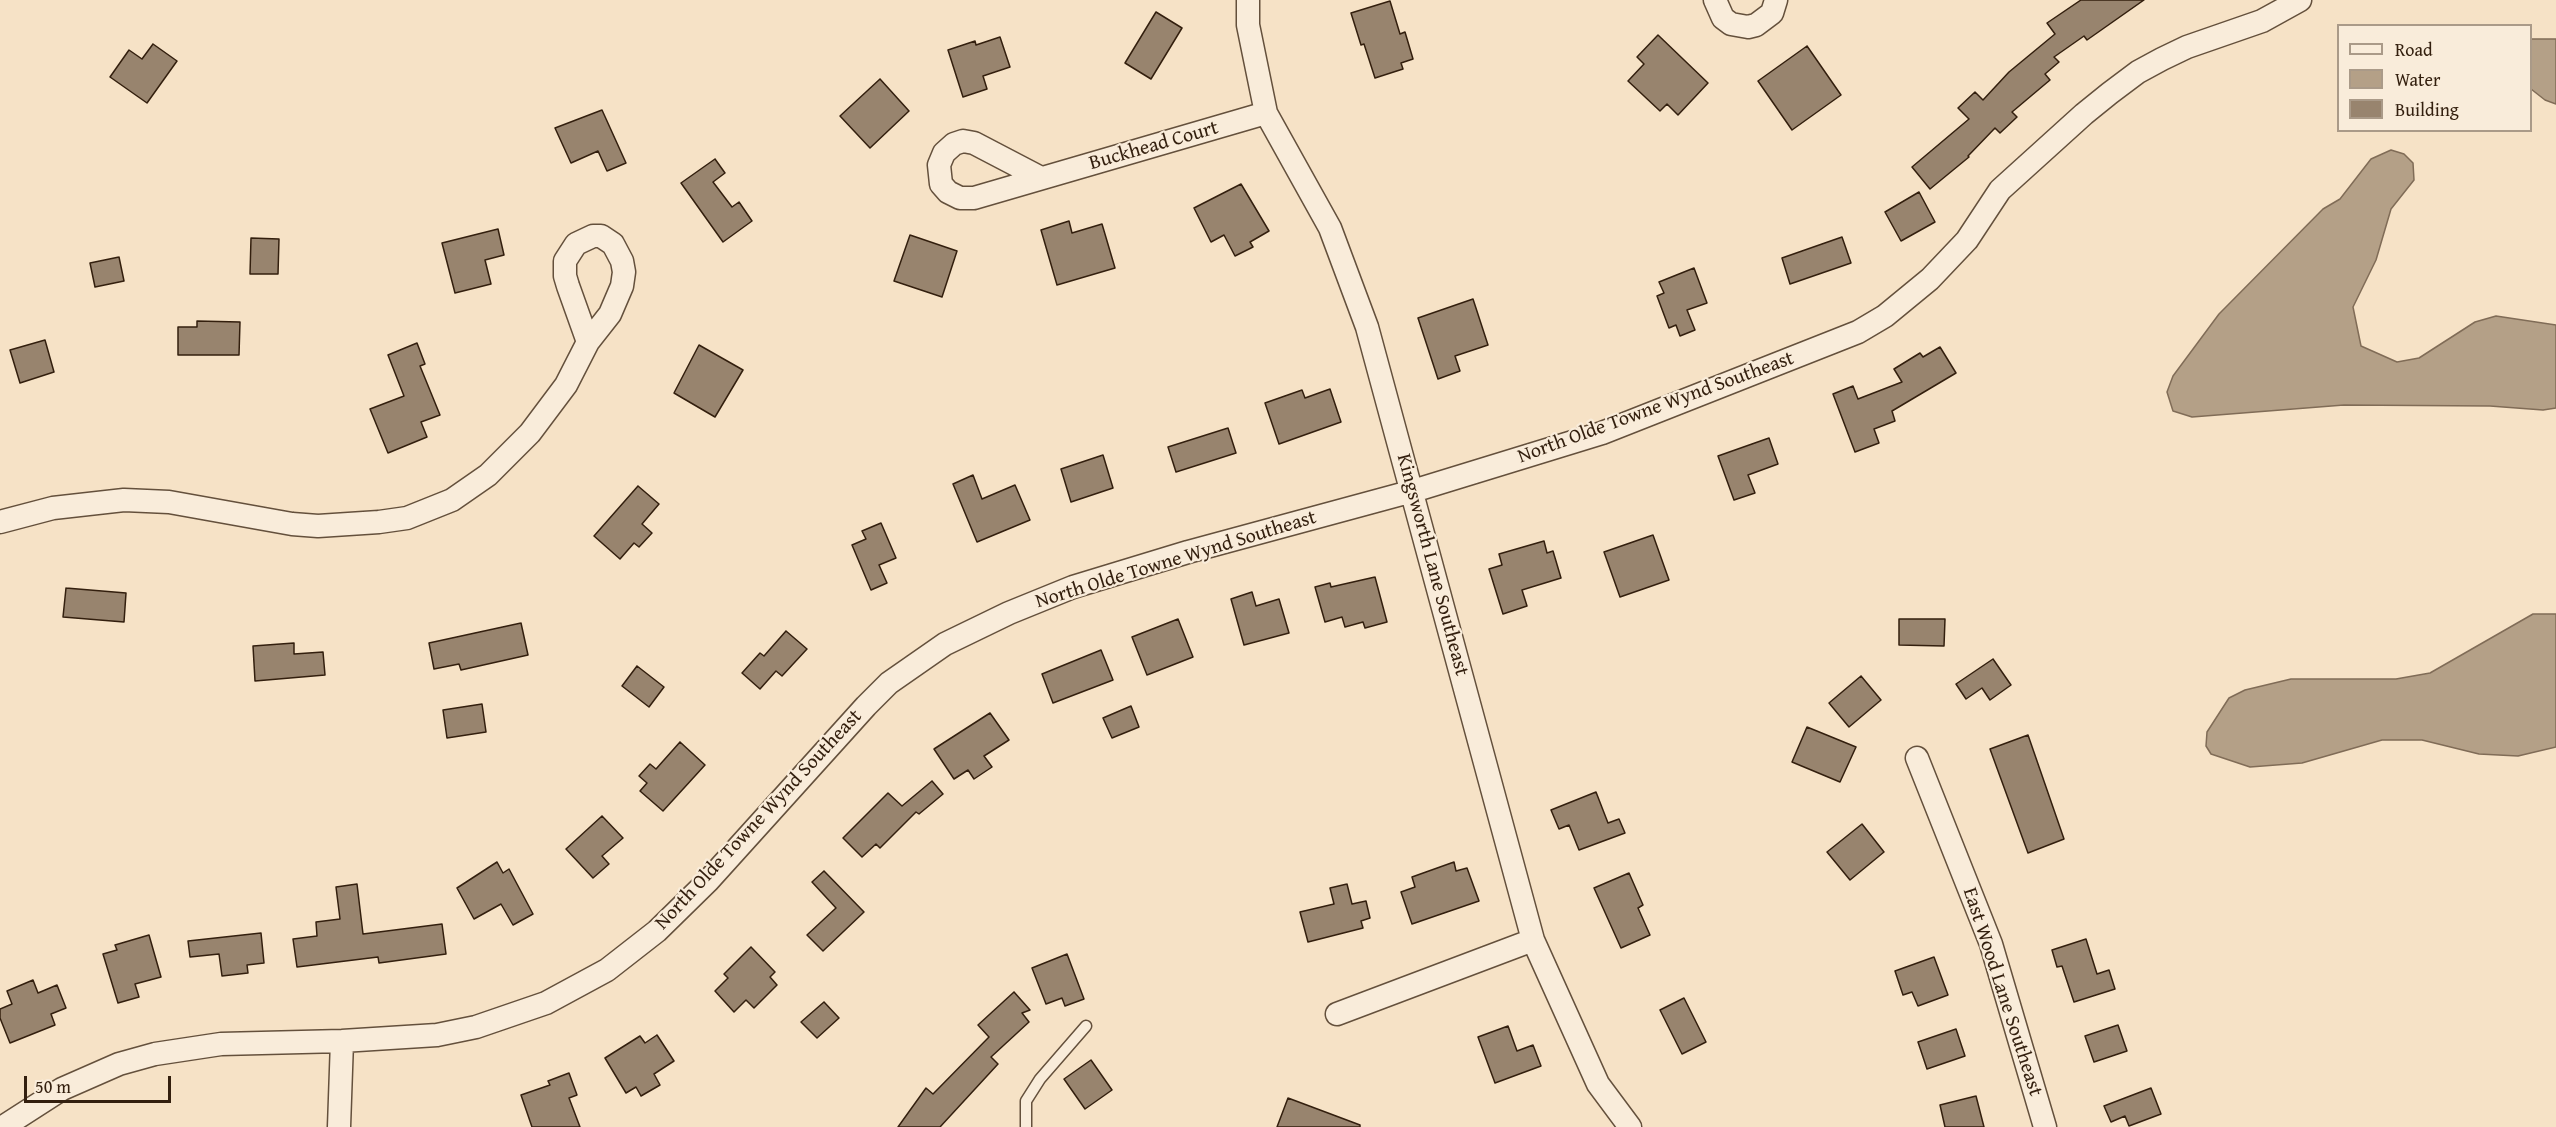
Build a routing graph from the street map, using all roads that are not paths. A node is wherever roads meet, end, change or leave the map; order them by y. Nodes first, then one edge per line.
1 (1248, 0) edge
2 (1715, 0) edge
3 (1776, 0) edge
4 (2300, 0) edge
5 (1266, 113) junction
6 (1041, 178) dead end
7 (588, 342) dead end
8 (1413, 491) junction
9 (0, 522) edge
10 (1917, 758) dead end
11 (1533, 940) junction
12 (1337, 1014) dead end
13 (1086, 1026) dead end
14 (342, 1041) junction
15 (3, 1127) edge
16 (339, 1127) edge
17 (1026, 1127) edge
18 (1630, 1127) edge
19 (2045, 1127) edge

1 - 5 street, Kingsworth Lane Southeast
2 - 3 street
4 - 8 street, North Olde Towne Wynd Southeast
5 - 6 street, Buckhead Court
5 - 8 street, Kingsworth Lane Southeast
7 - 9 street
8 - 11 street, Kingsworth Lane Southeast
8 - 14 street, North Olde Towne Wynd Southeast
10 - 19 street, East Wood Lane Southeast
11 - 12 street
11 - 18 street, Kingsworth Lane Southeast
13 - 17 lane
14 - 15 street, North Olde Towne Wynd Southeast
14 - 16 street

